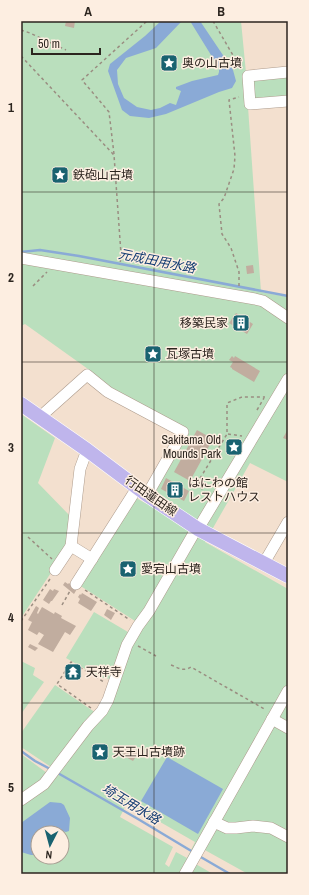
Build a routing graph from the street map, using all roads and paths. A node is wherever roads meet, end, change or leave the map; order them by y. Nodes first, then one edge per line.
1 (147, 21) edge
2 (213, 21) edge
3 (21, 30) edge
4 (66, 50) dead end
5 (21, 56) edge
6 (288, 72) edge
7 (244, 73) dead end
8 (244, 95) dead end
9 (288, 101) edge
10 (114, 154) junction
11 (21, 258) edge
12 (56, 264) junction
13 (119, 267) dead end
14 (239, 282) dead end
15 (33, 286) dead end
16 (288, 318) edge
17 (288, 380) edge
18 (277, 397) junction
19 (21, 404) edge
20 (40, 417) junction
21 (227, 434) junction
22 (242, 436) dead end
23 (87, 450) junction
24 (142, 491) junction
25 (207, 495) dead end
26 (288, 522) edge
27 (196, 531) junction
28 (28, 537) dead end
29 (71, 546) junction
30 (92, 559) junction
31 (264, 563) junction
32 (57, 567) junction
33 (288, 576) edge
34 (73, 587) junction
35 (62, 605) dead end
36 (21, 621) edge
37 (138, 626) junction
38 (130, 641) junction
39 (156, 656) dead end
40 (171, 665) dead end
41 (104, 682) dead end
42 (288, 691) edge
43 (91, 708) dead end
44 (273, 716) junction
45 (288, 728) edge
46 (21, 800) edge
47 (214, 822) junction
48 (288, 837) edge
49 (185, 874) edge

1 - 10 path
2 - 7 path
3 - 4 path
5 - 10 path
6 - 9 street
8 - 14 path
10 - 13 path
11 - 12 street
12 - 15 path
12 - 16 street
17 - 18 street
18 - 21 path
18 - 27 street
19 - 20 main road, 行田蓮田線
20 - 23 main road, 行田蓮田線
20 - 24 street
21 - 22 path
21 - 25 path
23 - 24 main road, 行田蓮田線
23 - 29 street
24 - 27 main road, 行田蓮田線
24 - 30 street
26 - 31 street
27 - 31 main road, 行田蓮田線
27 - 37 street
28 - 32 path
29 - 30 street
29 - 32 street
30 - 34 street
31 - 33 main road, 行田蓮田線
32 - 36 path
34 - 35 path
34 - 37 path
37 - 38 street
38 - 39 path
38 - 46 street
40 - 44 path
41 - 43 path
42 - 44 street
44 - 45 street
44 - 47 street
47 - 48 street
47 - 49 street

